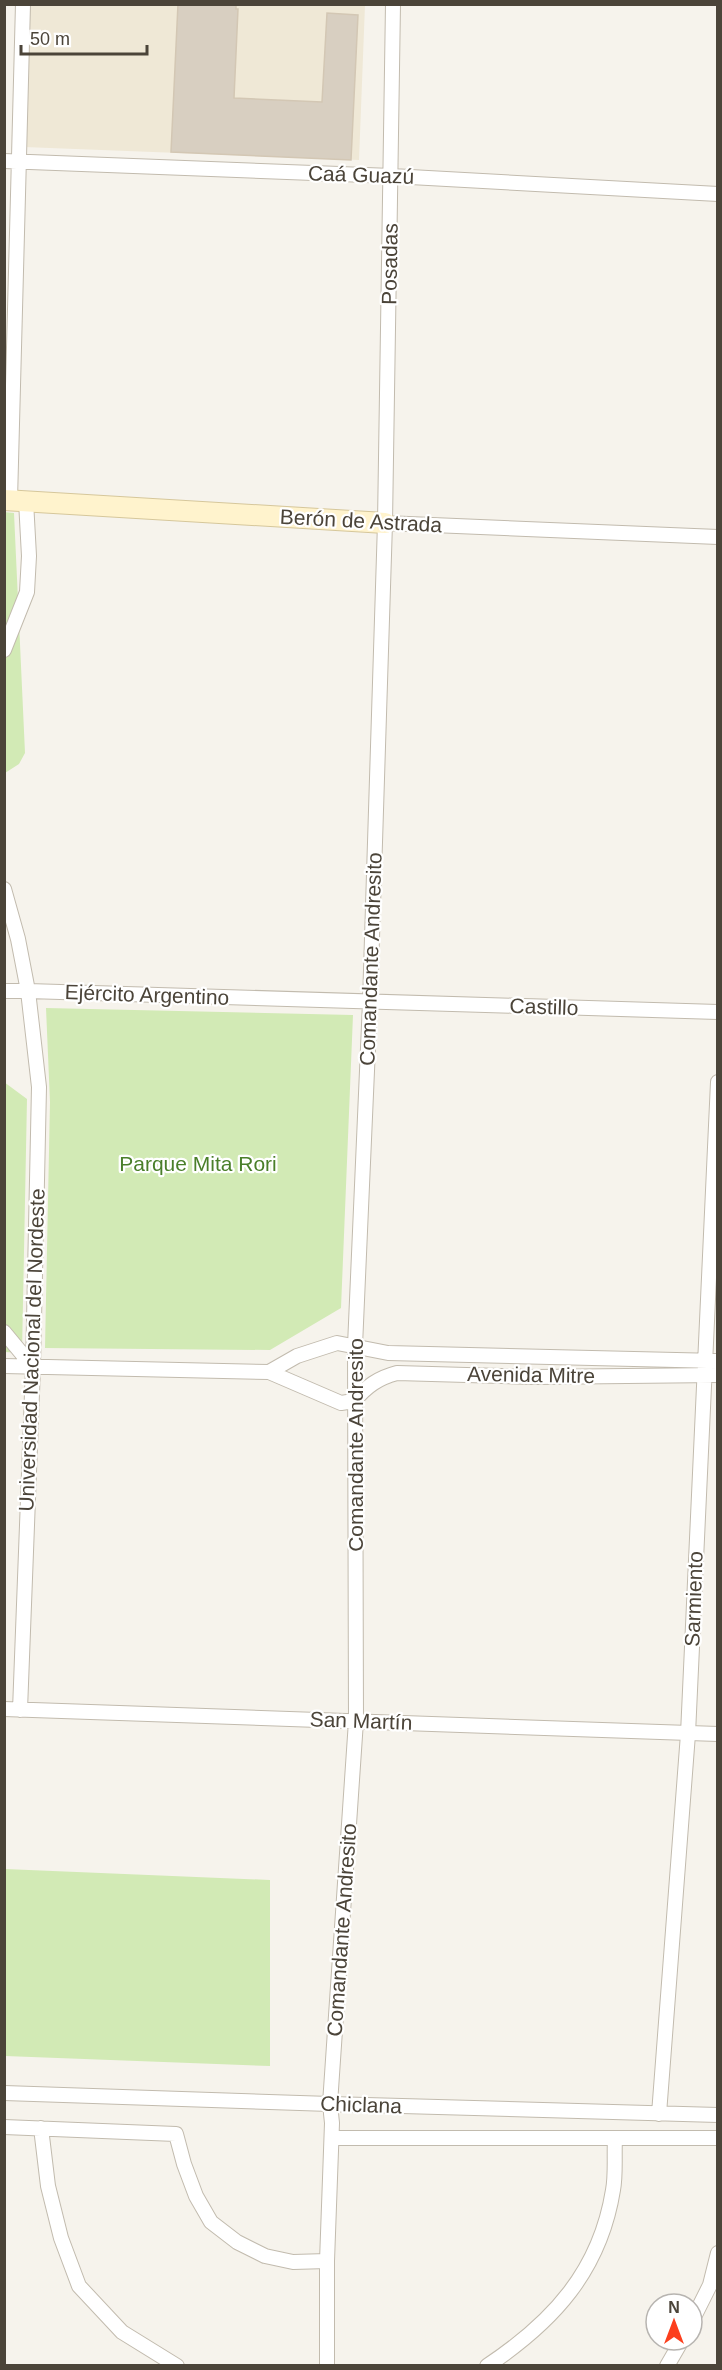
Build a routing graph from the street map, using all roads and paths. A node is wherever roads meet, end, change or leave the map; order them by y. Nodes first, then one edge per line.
1 (23, 4) edge
2 (393, 4) edge
3 (4, 161) edge
4 (19, 162) junction
5 (392, 176) junction
6 (717, 194) edge
7 (13, 500) edge
8 (385, 523) junction
9 (717, 537) edge
10 (4, 650) edge
11 (4, 889) edge
12 (4, 991) edge
13 (28, 991) junction
14 (370, 1002) junction
15 (717, 1012) edge
16 (717, 1082) edge
17 (4, 1332) edge
18 (355, 1346) junction
19 (711, 1361) edge
20 (4, 1366) edge
21 (33, 1367) junction
22 (269, 1372) junction
23 (710, 1375) edge
24 (354, 1401) junction
25 (4, 1709) edge
26 (20, 1710) junction
27 (356, 1721) junction
28 (688, 1734) junction
29 (717, 1734) edge
30 (4, 2093) edge
31 (330, 2104) junction
32 (658, 2114) junction
33 (717, 2115) edge
34 (4, 2127) edge
35 (41, 2128) junction
36 (332, 2138) junction
37 (717, 2138) edge
38 (615, 2139) junction
39 (717, 2253) edge
40 (327, 2261) junction
41 (704, 2297) edge
42 (675, 2352) edge
43 (177, 2366) edge
44 (327, 2366) edge
45 (487, 2366) edge
46 (667, 2366) edge

1 - 4 street
2 - 5 street, Posadas
3 - 4 street, Caá Guazú
4 - 5 street, Caá Guazú
4 - 7 street
5 - 6 street, Caá Guazú
5 - 8 street, Posadas
7 - 8 street, Berón de Astrada
7 - 10 street
8 - 9 street, Berón de Astrada
8 - 14 street, Comandante Andresito
11 - 13 street
12 - 13 street, Ejército Argentino
13 - 14 street, Ejército Argentino
13 - 21 street, Universidad Nacional del Nordeste
14 - 15 street, Castillo
14 - 18 street, Comandante Andresito
16 - 19 street, Sarmiento
17 - 21 street
18 - 19 street, Avenida Mitre
18 - 22 street, Avenida Mitre
18 - 24 street, Comandante Andresito
19 - 23 street, Sarmiento
20 - 21 street
21 - 22 street
21 - 26 street, Universidad Nacional del Nordeste
22 - 24 street
23 - 24 street, Avenida Mitre
23 - 28 street, Sarmiento
24 - 27 street, Comandante Andresito
25 - 26 street, San Martín
26 - 27 street, San Martín
27 - 28 street, San Martín
27 - 31 street, Comandante Andresito
28 - 29 street, San Martín
28 - 32 street, Sarmiento
30 - 31 street, Chiclana
31 - 32 street, Chiclana
31 - 36 street, Comandante Andresito
32 - 33 street, Chiclana
34 - 35 street
35 - 40 street
35 - 43 street
36 - 38 street
36 - 40 street, Comandante Andresito
37 - 38 street
38 - 45 street
39 - 41 street
40 - 44 street, Comandante Andresito
42 - 46 street

